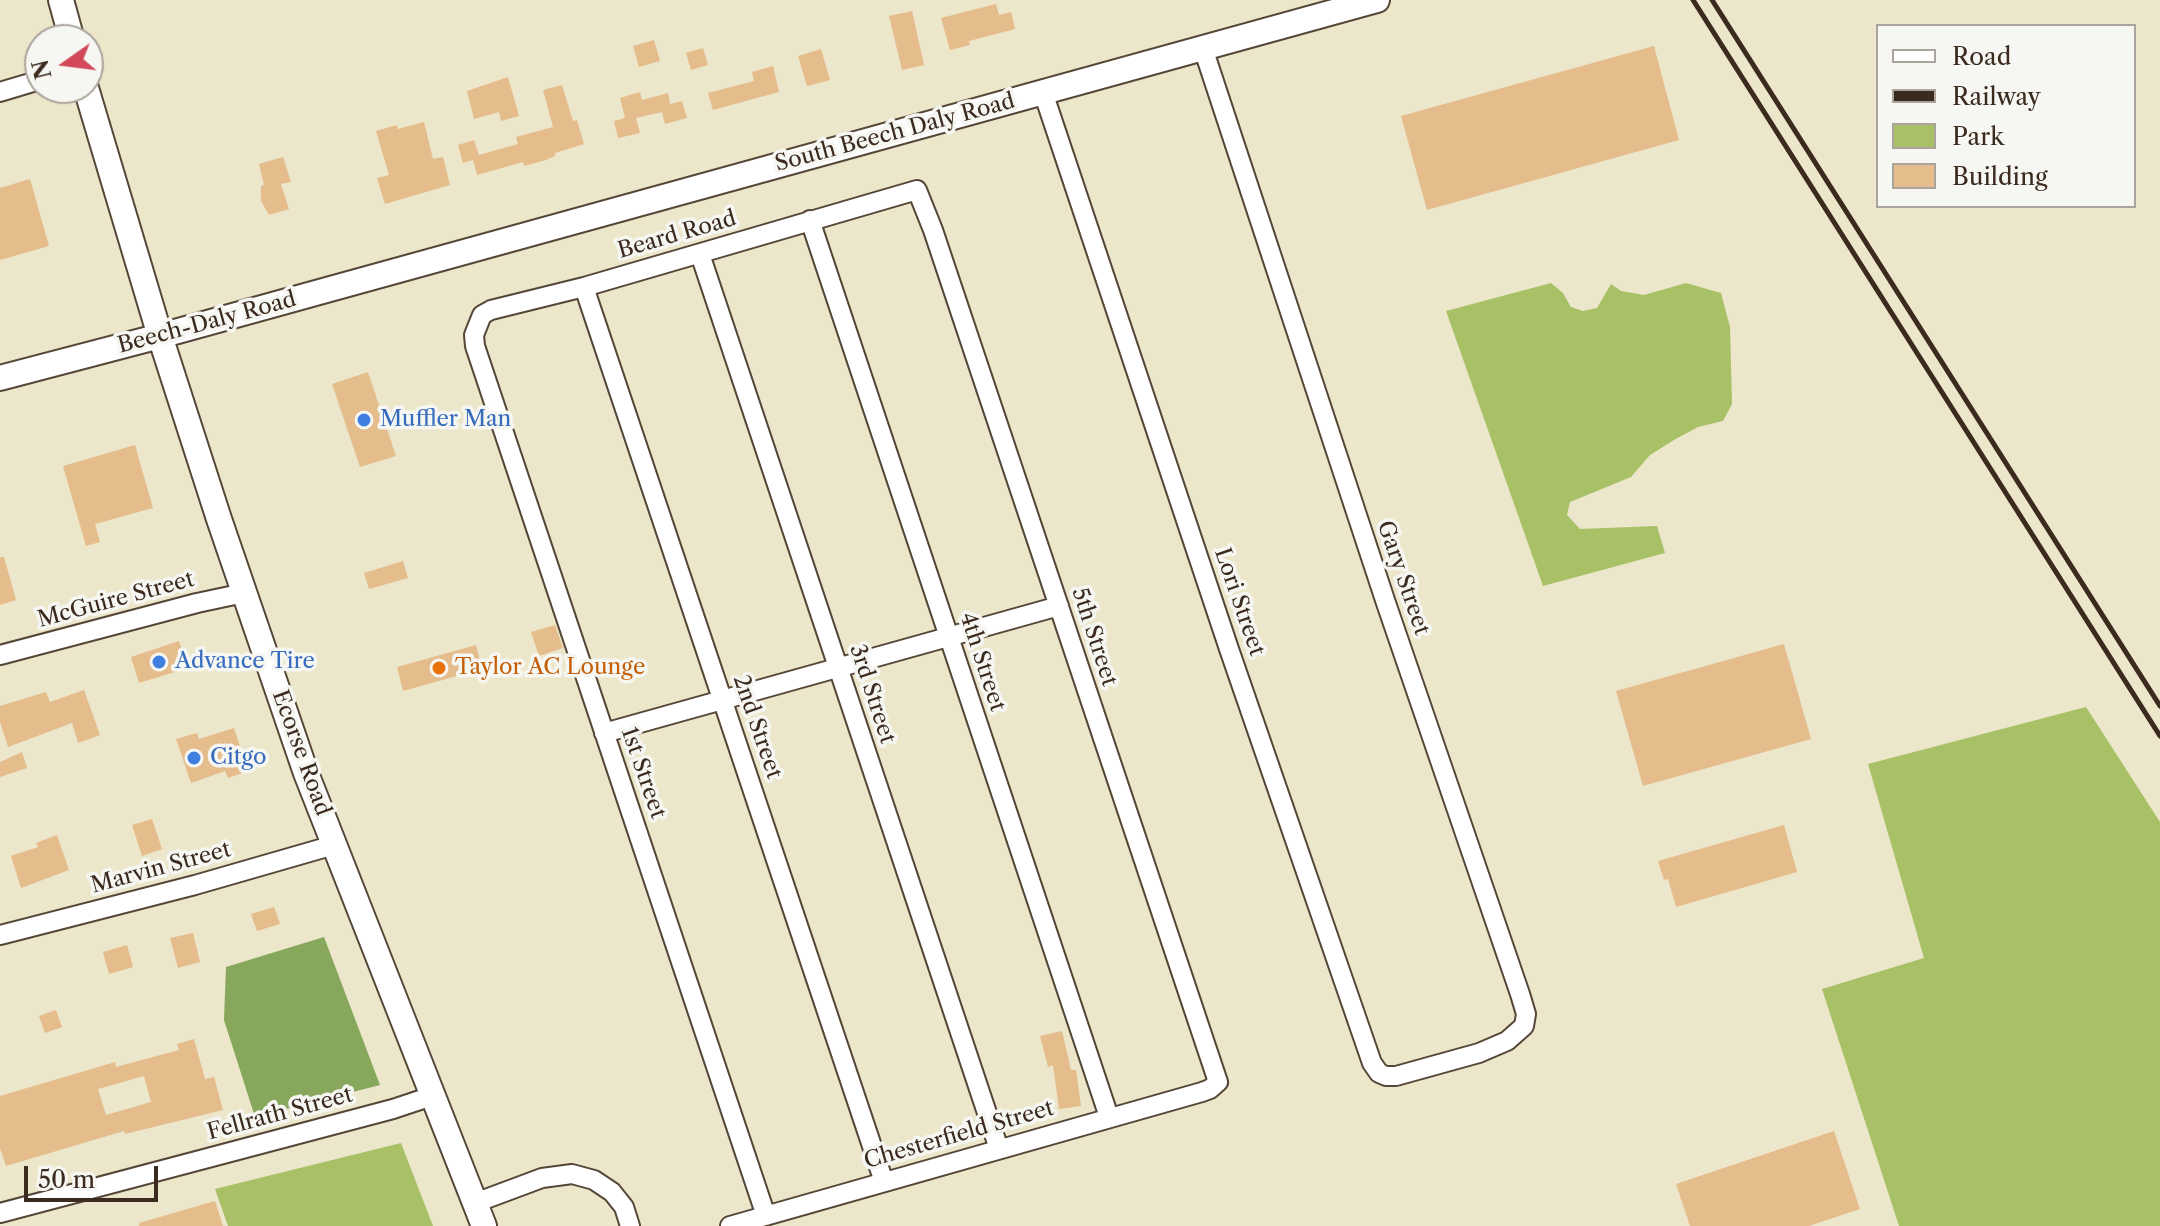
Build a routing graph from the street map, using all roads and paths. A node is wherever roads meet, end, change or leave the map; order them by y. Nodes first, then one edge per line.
1 (61, 0) edge
2 (1377, 0) edge
3 (68, 24) edge
4 (1203, 48) junction
5 (24, 85) edge
6 (0, 92) edge
7 (1043, 92) junction
8 (91, 104) edge
9 (917, 190) joint
10 (810, 220) junction
11 (700, 254) junction
12 (413, 266) joint
13 (584, 287) junction
14 (160, 336) junction
15 (475, 346) joint
16 (0, 378) edge
17 (244, 593) junction
18 (1059, 606) junction
19 (948, 637) junction
20 (0, 655) edge
21 (838, 668) junction
22 (723, 700) junction
23 (604, 733) junction
24 (334, 845) junction
25 (0, 935) edge
26 (1431, 1066) joint
27 (1202, 1092) joint
28 (432, 1096) junction
29 (1109, 1117) junction
30 (999, 1149) junction
31 (884, 1182) junction
32 (475, 1203) junction
33 (0, 1213) edge
34 (766, 1216) junction
35 (484, 1226) edge
36 (630, 1226) edge
37 (730, 1226) edge

1 - 3 street
2 - 4 street, South Beech Daly Road
4 - 7 street, South Beech Daly Road
4 - 26 street, Gary Street
5 - 6 street
7 - 12 street, South Beech Daly Road
7 - 26 street, Lori Street
8 - 14 street, Ecorse Road
9 - 10 street, Beard Road
9 - 18 street, 5th Street
10 - 11 street, Beard Road
10 - 19 street, 4th Street
11 - 13 street, Beard Road
11 - 21 street, 3rd Street
12 - 14 street, Beech-Daly Road
13 - 15 street, Beard Road
13 - 22 street, 2nd Street
14 - 16 street, Beech-Daly Road
14 - 17 street, Ecorse Road
15 - 23 street, 1st Street
17 - 20 street, McGuire Street
17 - 24 street, Ecorse Road
18 - 19 street
18 - 27 street, 5th Street
19 - 21 street
19 - 29 street, 4th Street
21 - 22 street
21 - 30 street, 3rd Street
22 - 23 street
22 - 31 street, 2nd Street
23 - 34 street, 1st Street
24 - 25 street, Marvin Street
24 - 28 street, Ecorse Road
27 - 29 street, Chesterfield Street
28 - 32 street, Ecorse Road
28 - 33 street, Fellrath Street
29 - 30 street, Chesterfield Street
30 - 31 street, Chesterfield Street
31 - 34 street, Chesterfield Street
32 - 35 street, Ecorse Road
32 - 36 street
34 - 37 street, Chesterfield Street

